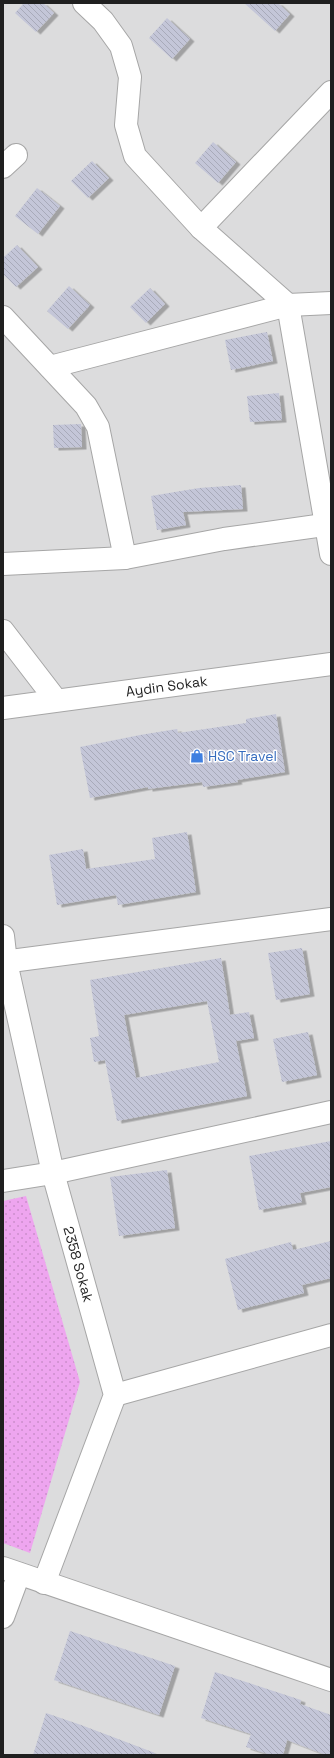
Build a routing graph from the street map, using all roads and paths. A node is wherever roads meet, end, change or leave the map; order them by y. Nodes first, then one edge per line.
1 (84, 3) edge
2 (331, 92) edge
3 (201, 228) junction
4 (331, 303) edge
5 (288, 305) junction
6 (3, 317) edge
7 (50, 367) junction
8 (328, 525) edge
9 (331, 554) edge
10 (125, 558) junction
11 (3, 564) edge
12 (3, 631) edge
13 (331, 664) edge
14 (56, 700) junction
15 (3, 708) edge
16 (331, 919) edge
17 (3, 936) edge
18 (4, 962) edge
19 (331, 1112) edge
20 (53, 1173) junction
21 (3, 1181) edge
22 (331, 1334) edge
23 (115, 1395) junction
24 (11, 1571) edge
25 (44, 1583) junction
26 (3, 1617) edge
27 (331, 1680) edge

1 - 3 street
2 - 3 street
3 - 5 street
4 - 5 street
5 - 7 street
5 - 8 street
6 - 7 street
7 - 10 street
8 - 9 street
8 - 10 street
10 - 11 street
12 - 14 street
13 - 14 street, Aydin Sokak
14 - 15 street, Aydin Sokak
16 - 18 street
17 - 18 street, 2358 Sokak
18 - 20 street, 2358 Sokak
19 - 20 street
20 - 21 street
20 - 23 street, 2358 Sokak
22 - 23 street
23 - 25 street
24 - 25 street
24 - 26 street
25 - 27 street

